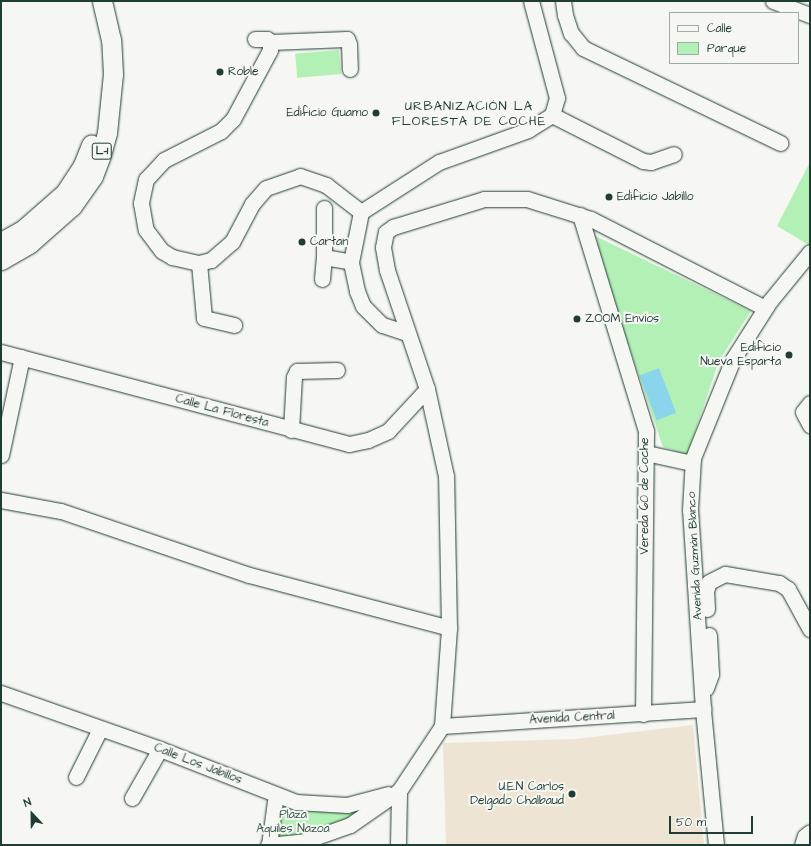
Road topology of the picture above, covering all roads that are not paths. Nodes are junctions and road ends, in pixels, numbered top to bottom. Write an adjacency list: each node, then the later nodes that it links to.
1 (92, 1): 16 (main road, L-1)
2 (102, 1): 19 (main road, L-1)
3 (531, 1): 10 (street)
4 (563, 1): 11 (street)
5 (773, 1): 6 (street)
6 (810, 15)
7 (255, 39): 8 (street)
8 (270, 42): 9 (street); 21 (street)
9 (350, 69)
10 (552, 115): 12 (street); 14 (street)
11 (780, 143)
12 (674, 154)
13 (324, 208): 18 (street)
14 (361, 212): 20 (street); 21 (street)
15 (580, 215): 23 (street); 25 (street); 33 (street, Vereda 60 de Coche)
16 (1, 242)
17 (810, 252): 23 (street, Avenida Guzmán Blanco)
18 (324, 257): 20 (street); 22 (street)
19 (1, 260)
20 (351, 262): 25 (street)
21 (199, 263): 24 (street)
22 (322, 279)
23 (765, 308): 35 (street, Avenida Guzmán Blanco)
24 (234, 325)
25 (407, 333): 29 (street)
26 (1, 352): 27 (street, Calle La Floresta)
27 (22, 357): 32 (street, Calle La Floresta); 34 (street)
28 (337, 370): 32 (street)
29 (426, 389): 32 (street, Calle La Floresta); 37 (street)
30 (810, 403): 31 (street)
31 (810, 425)
32 (290, 430)
33 (646, 453): 35 (street); 42 (street, Vereda 60 de Coche)
34 (1, 455)
35 (692, 463): 39 (street, Avenida Guzmán Blanco)
36 (1, 500): 37 (street)
37 (449, 628): 43 (street)
38 (810, 629): 39 (street)
39 (702, 691): 41 (street, Avenida Guzmán Blanco)
40 (1, 693): 44 (street, Calle Los Jabillos)
41 (703, 709): 42 (street, Avenida Central); 53 (street, Avenida Guzmán Blanco)
42 (643, 714): 43 (street, Avenida Central)
43 (442, 726): 47 (street)
44 (100, 729): 45 (street, Calle Los Jabillos); 46 (street)
45 (160, 749): 48 (street, Calle Los Jabillos); 49 (street)
46 (76, 777)
47 (399, 791): 48 (street, Calle Los Jabillos); 51 (street); 52 (street)
48 (276, 794): 51 (street)
49 (132, 798)
50 (810, 832): 54 (street)
51 (269, 845)
52 (398, 845)
53 (716, 845)
54 (802, 845)

